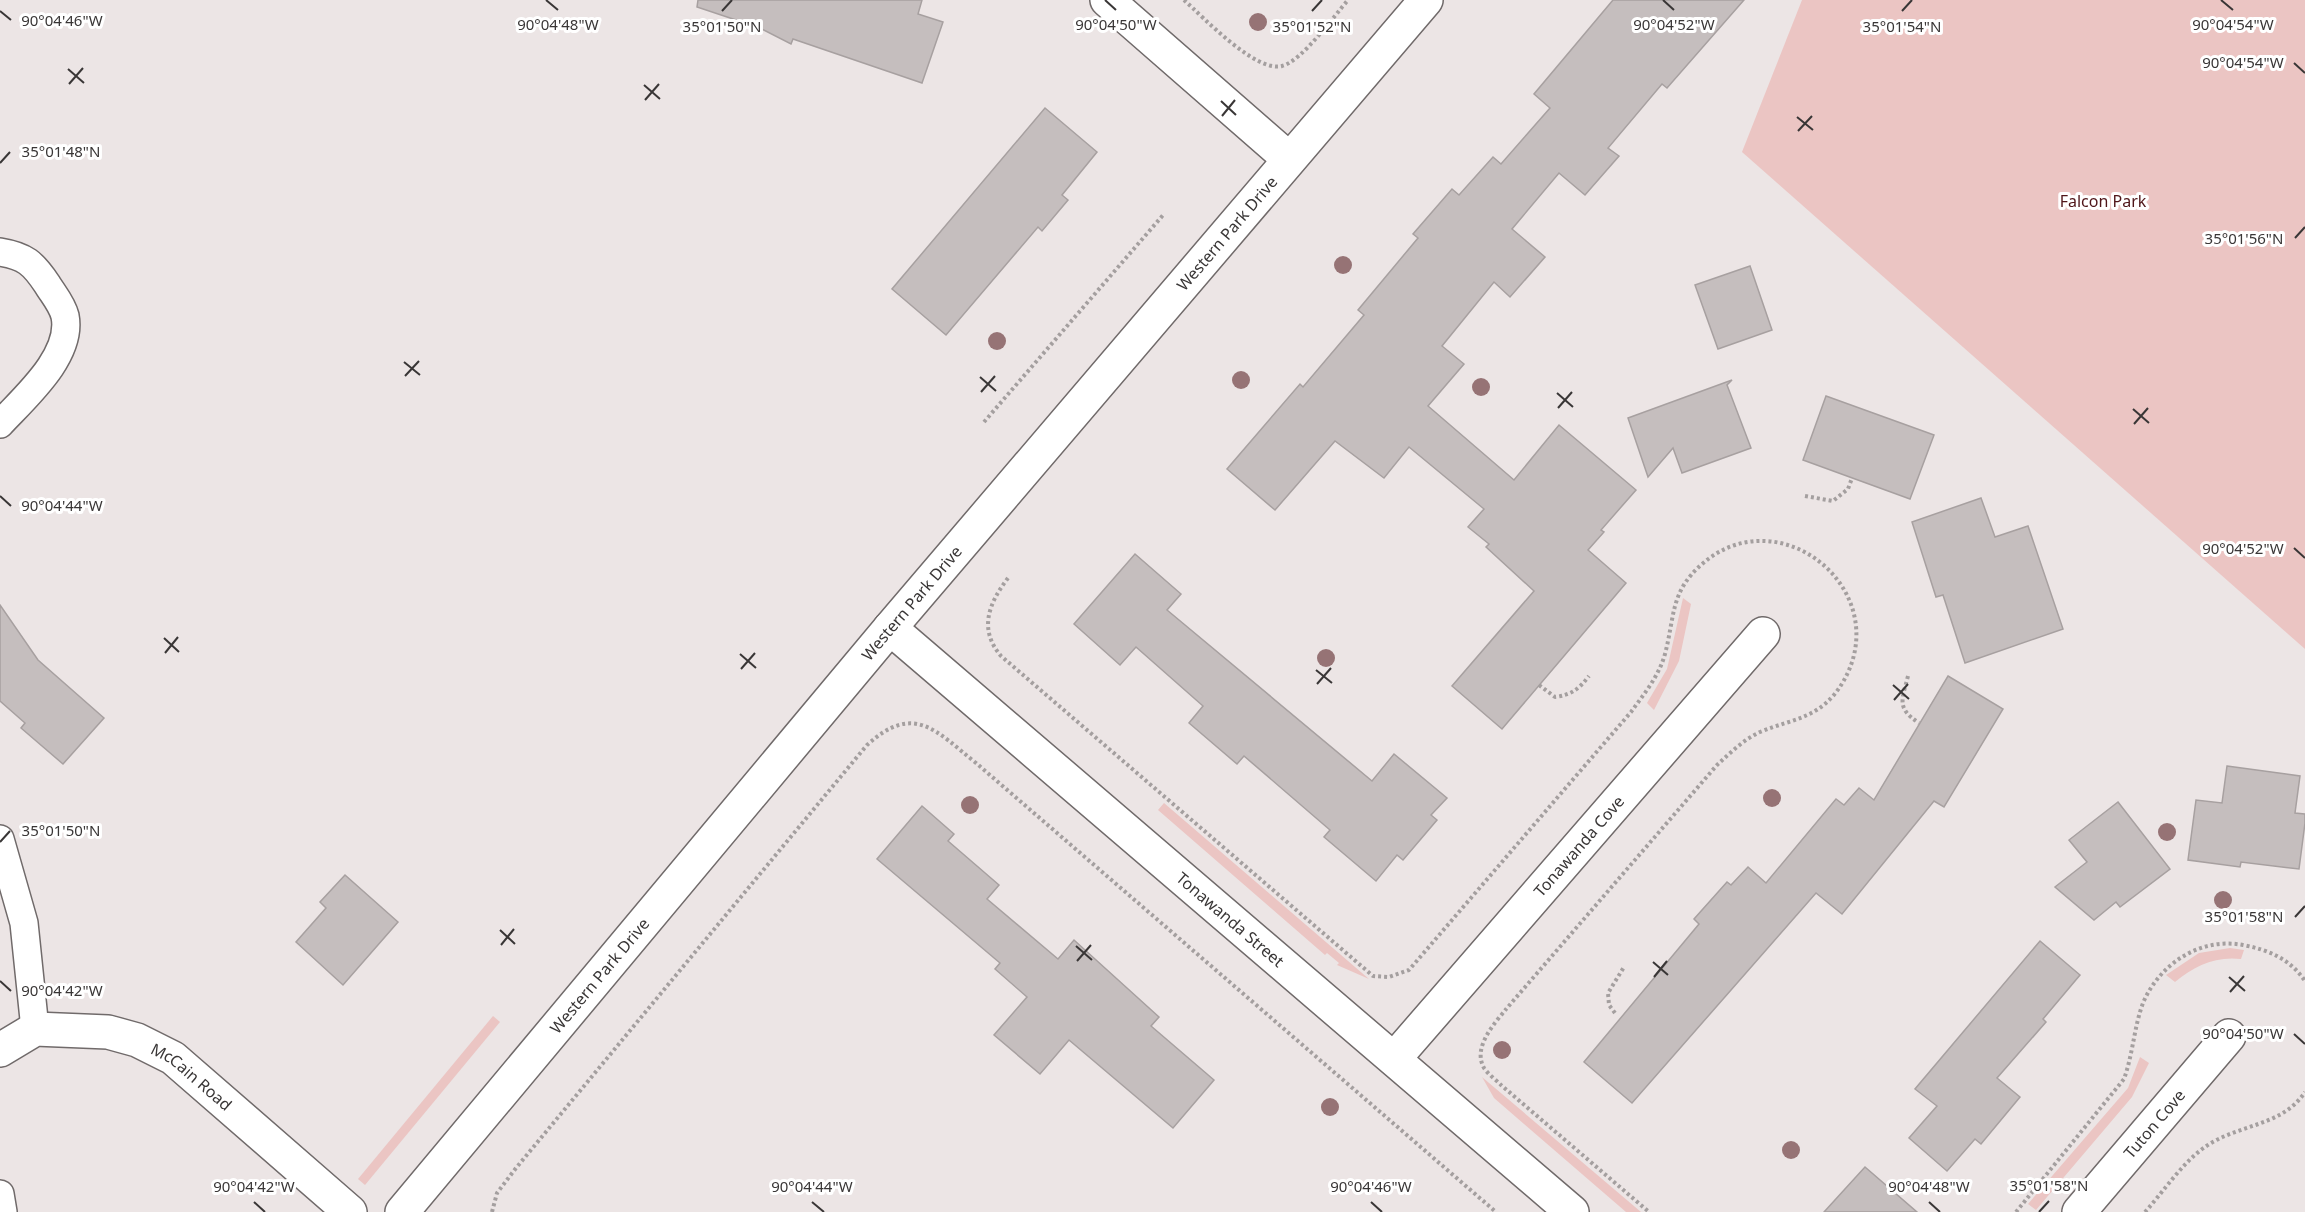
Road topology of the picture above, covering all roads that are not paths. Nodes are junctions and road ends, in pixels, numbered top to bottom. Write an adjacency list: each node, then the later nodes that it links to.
1 (1107, 0): 3 (street)
2 (1426, 0): 3 (street, Western Park Drive)
3 (1289, 159): 6 (street, Western Park Drive)
4 (0, 252): 5 (lane)
5 (0, 424)
6 (890, 628): 12 (street, Tonawanda Street); 16 (street, Western Park Drive)
7 (1763, 634): 12 (street, Tonawanda Cove)
8 (0, 839): 9 (lane)
9 (34, 1029): 11 (street); 15 (street, McCain Road)
10 (2229, 1036): 18 (street, Tuton Cove)
11 (0, 1050)
12 (1394, 1059): 17 (street, Tonawanda Street)
13 (0, 1194): 14 (lane)
14 (3, 1212)
15 (350, 1212)
16 (402, 1212)
17 (1572, 1212)
18 (2079, 1212)

